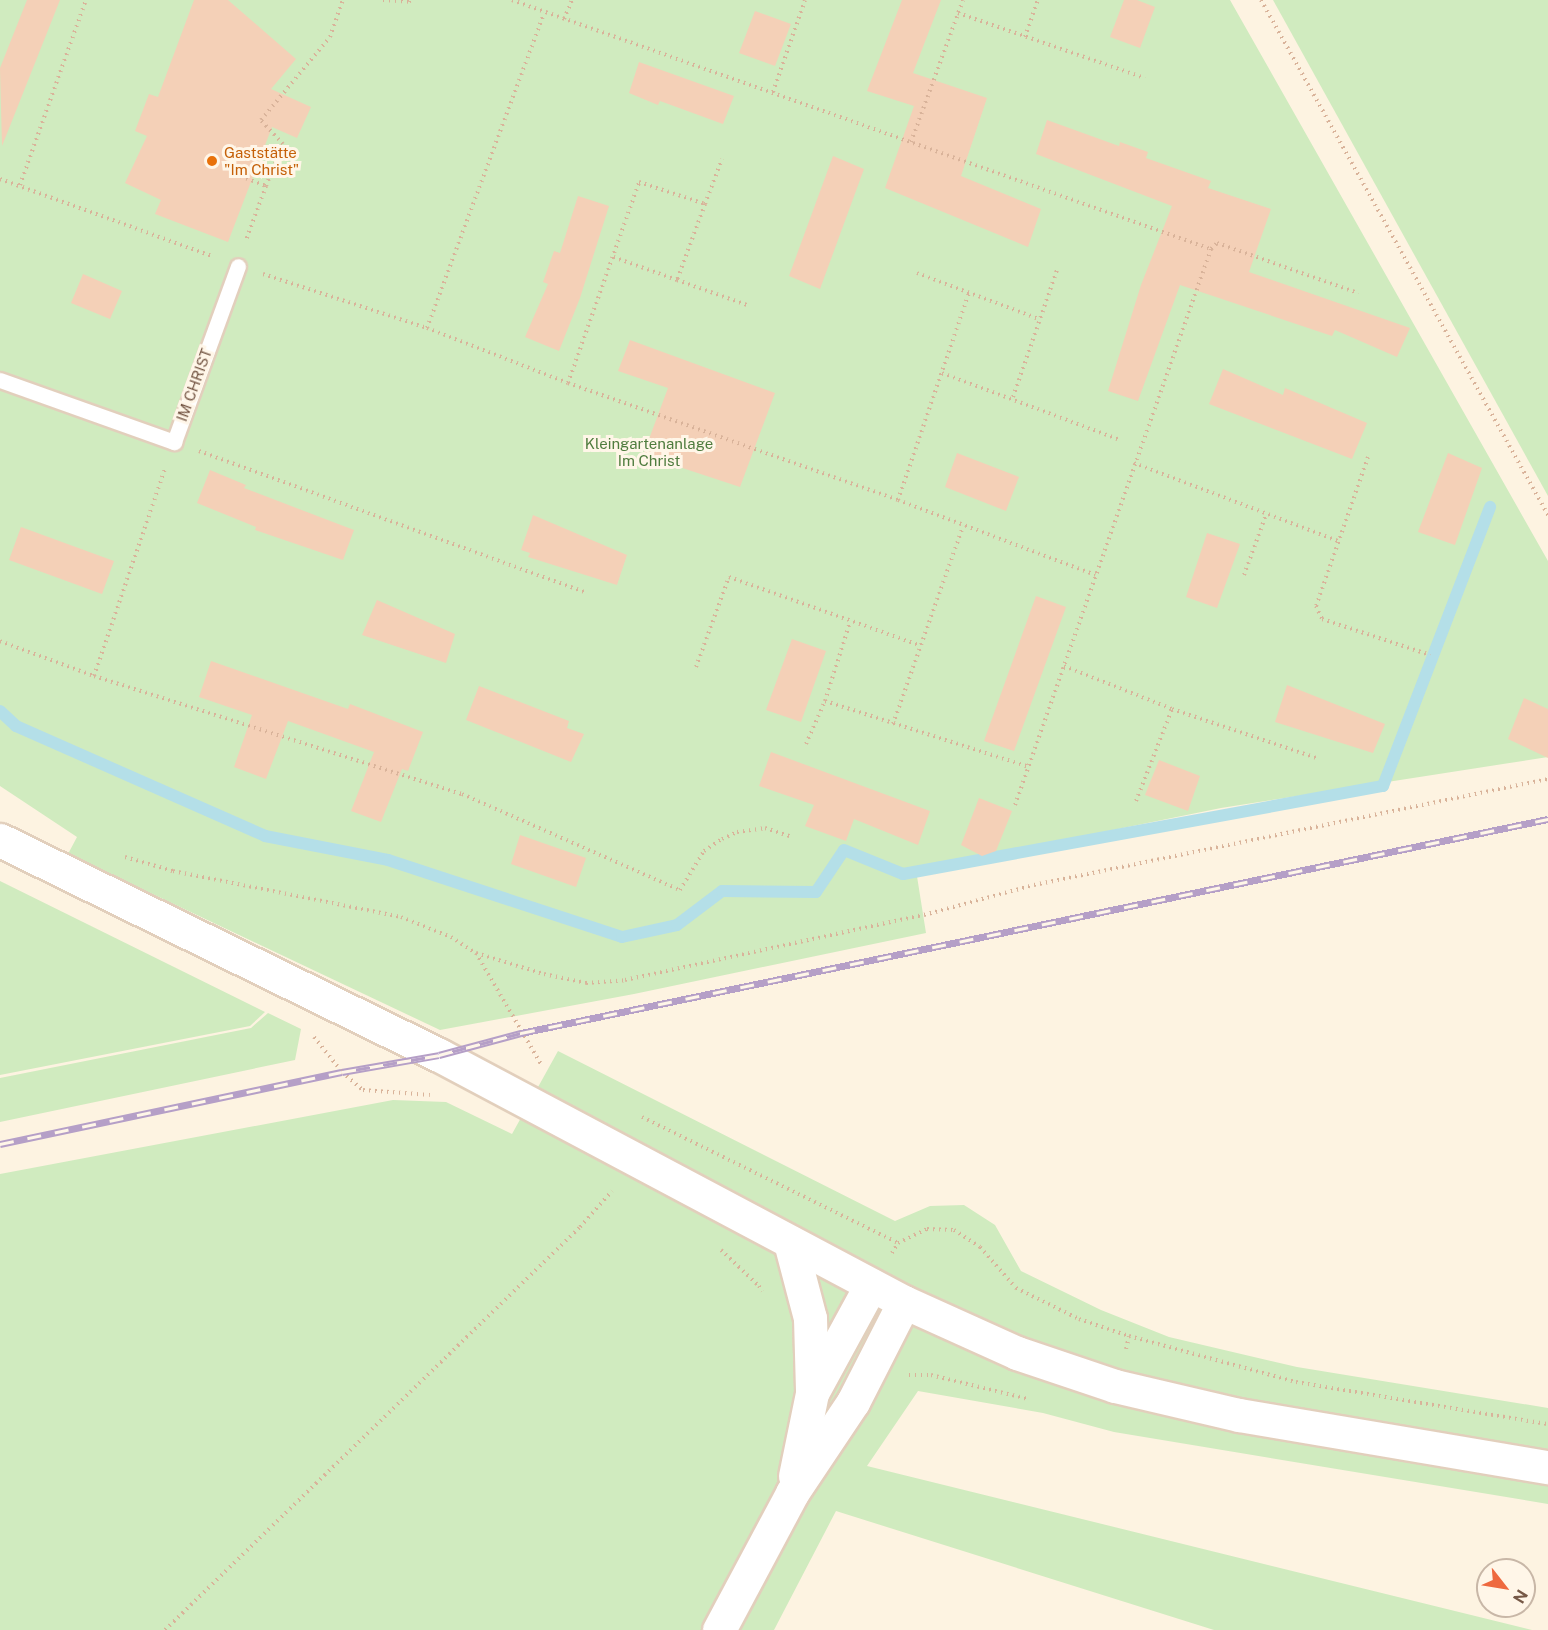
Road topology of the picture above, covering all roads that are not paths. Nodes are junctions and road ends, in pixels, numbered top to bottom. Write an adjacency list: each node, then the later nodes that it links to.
1 (238, 266): 2 (lane, IM CHRIST)
2 (0, 380)
3 (0, 840): 4 (main road)
4 (790, 1242): 5 (main road); 7 (main road)
5 (871, 1285): 6 (main road); 7 (main road)
6 (904, 1302): 8 (main road); 9 (main road)
7 (812, 1393): 9 (main road)
8 (1548, 1467)
9 (792, 1493): 10 (main road)
10 (719, 1630)

